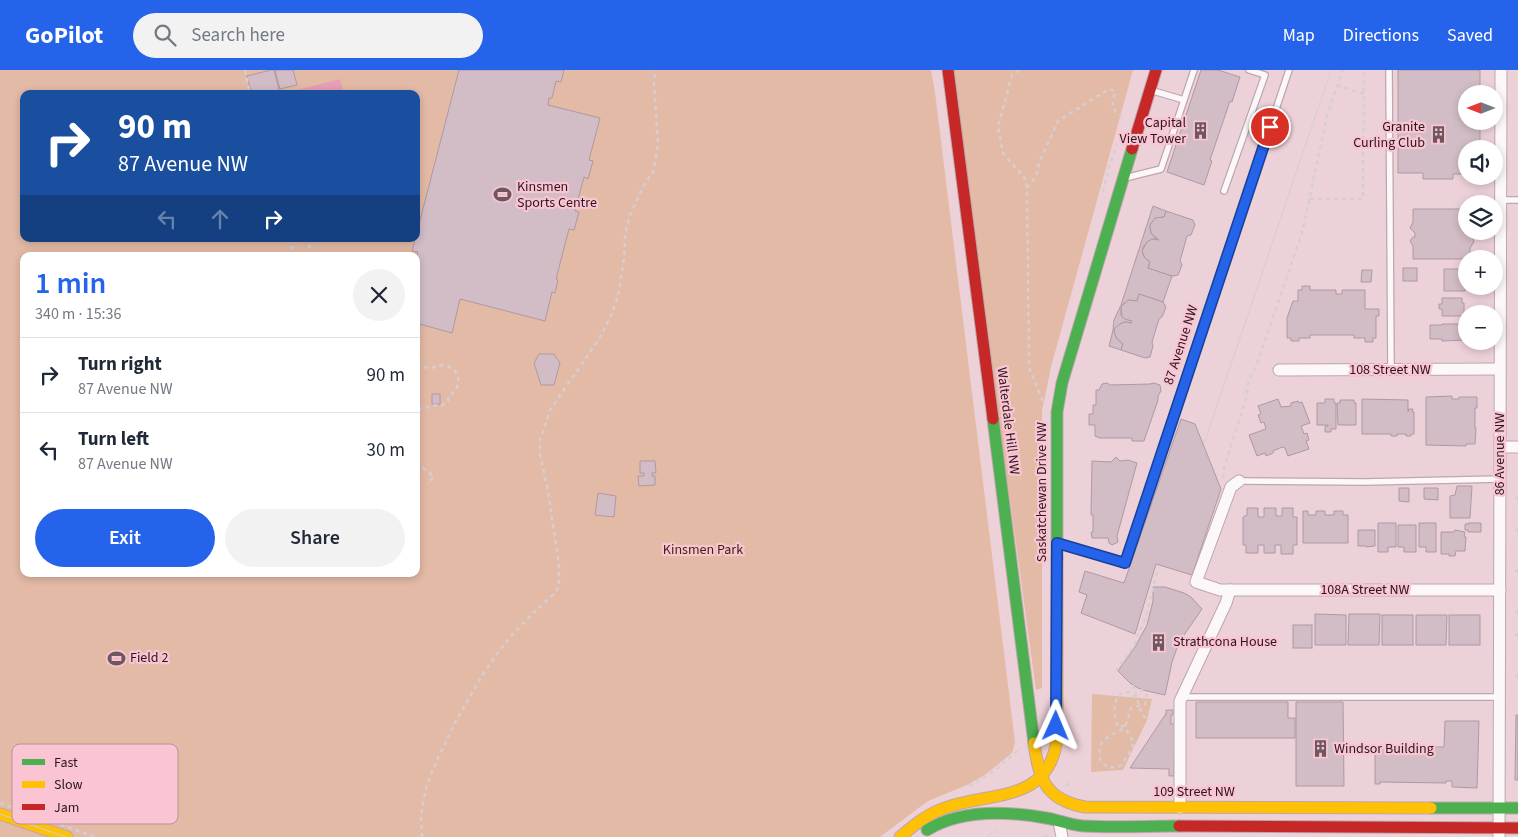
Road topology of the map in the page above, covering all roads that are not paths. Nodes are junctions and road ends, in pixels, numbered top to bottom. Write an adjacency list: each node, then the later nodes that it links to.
1 (948, 70): 28 (main road, Walterdale Hill NW)
2 (1156, 70): 8 (main road, Saskatchewan Drive NW)
3 (1194, 70): 9 (lane)
4 (1249, 70): 11 (lane)
5 (1289, 70): 23 (lane, 87 Avenue NW)
6 (1389, 70): 18 (lane)
7 (1501, 70): 12 (street, 86 Avenue NW)
8 (1150, 90): 9 (lane); 10 (main road, Saskatchewan Drive NW)
9 (1184, 100): 10 (lane)
10 (1123, 179): 23 (main road, Saskatchewan Drive NW)
11 (1224, 191)
12 (1501, 195)
13 (1503, 200): 14 (lane)
14 (1518, 200)
15 (1501, 240): 16 (street, 86 Avenue NW)
16 (1500, 369): 18 (street, 108 Street NW); 19 (street, 86 Avenue NW)
17 (1278, 370): 18 (street, 108 Street NW)
18 (1391, 370)
19 (1500, 447): 20 (street); 21 (street, 86 Avenue NW)
20 (1518, 447)
21 (1500, 479): 22 (lane); 25 (street, 86 Avenue NW)
22 (1239, 481): 24 (street, 108A Street NW)
23 (1057, 543): 28 (main road, Saskatchewan Drive NW)
24 (1230, 590): 25 (street, 108A Street NW); 26 (street)
25 (1500, 590): 27 (street, 86 Avenue NW)
26 (1182, 697): 27 (lane); 30 (street)
27 (1499, 697): 31 (street, 86 Avenue NW)
28 (1042, 776): 30 (main road, 109 Street NW); 40 (main road)
29 (1283, 807): 30 (main road, 109 Street NW); 31 (main road, 109 Street NW); 38 (main road)
30 (1180, 808)
31 (1499, 808): 32 (main road, 109 Street NW); 39 (street, 86 Avenue NW)
32 (1518, 808)
33 (1059, 822): 37 (main road); 41 (main road); 42 (street)
34 (38, 824): 36 (main road)
35 (1518, 828): 39 (main road)
36 (69, 832)
37 (1170, 832): 38 (main road)
38 (1283, 832): 39 (main road)
39 (1499, 833)
40 (900, 837)
41 (918, 837)
42 (1062, 837)

